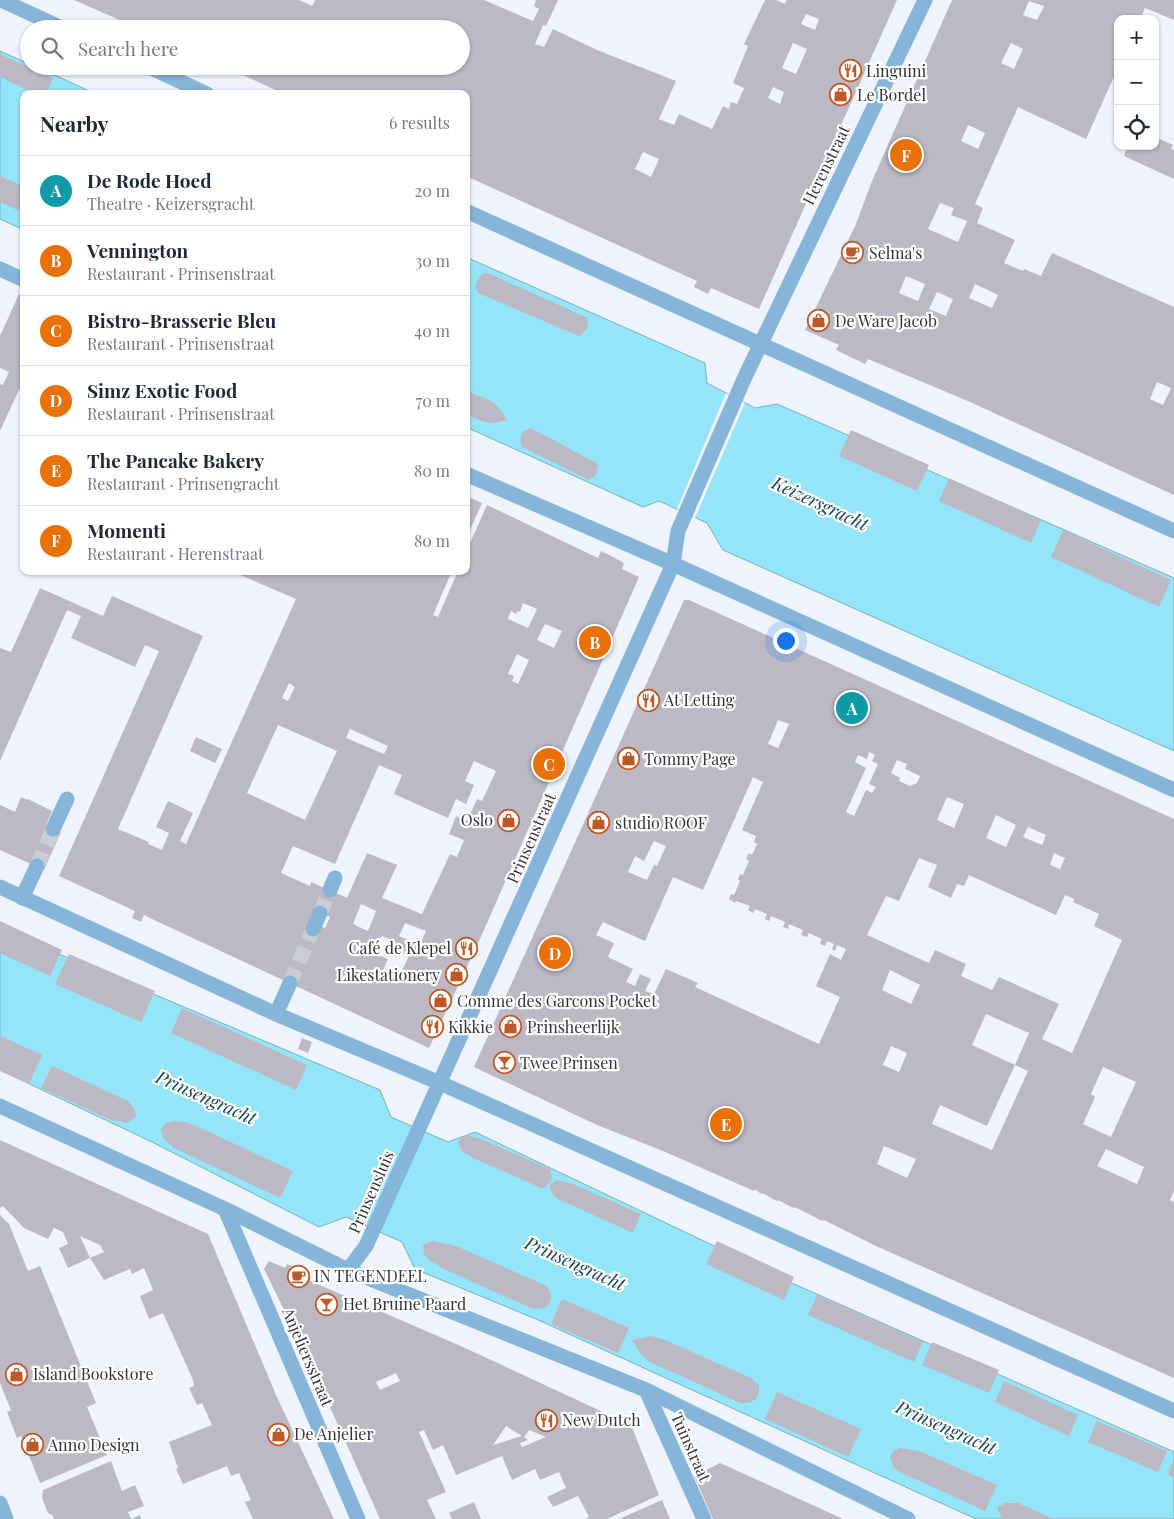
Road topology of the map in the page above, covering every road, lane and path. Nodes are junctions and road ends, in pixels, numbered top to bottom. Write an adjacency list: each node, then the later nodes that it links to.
1 (1, 0): 3 (street)
2 (925, 0): 9 (street, Herenstraat)
3 (44, 20)
4 (166, 75): 5 (street)
5 (198, 90)
6 (470, 213): 9 (street)
7 (0, 270): 8 (street)
8 (20, 278)
9 (759, 344): 10 (street, Herenstraat); 12 (street)
10 (744, 379): 13 (street, Prinsenstraat)
11 (470, 476): 13 (street)
12 (1174, 532)
13 (673, 564): 14 (street); 24 (street, Prinsenstraat)
14 (1174, 790)
15 (67, 799): 16 (street)
16 (53, 829)
17 (37, 866): 19 (street)
18 (0, 887): 19 (street)
19 (22, 898): 23 (street)
20 (320, 913): 21 (street)
21 (313, 929)
22 (290, 983): 23 (street)
23 (276, 1014): 24 (street)
24 (440, 1083): 26 (street, Prinsenstraat); 30 (street)
25 (0, 1106): 27 (street)
26 (420, 1126): 28 (street, Prinsensluis)
27 (225, 1209): 28 (street); 33 (street, Anjeliersstraat)
28 (348, 1270): 29 (street)
29 (646, 1390): 34 (street, Tuinstraat); 35 (street)
30 (1174, 1411)
31 (0, 1503): 32 (street)
32 (6, 1519)
33 (358, 1519)
34 (704, 1519)
35 (908, 1519)

